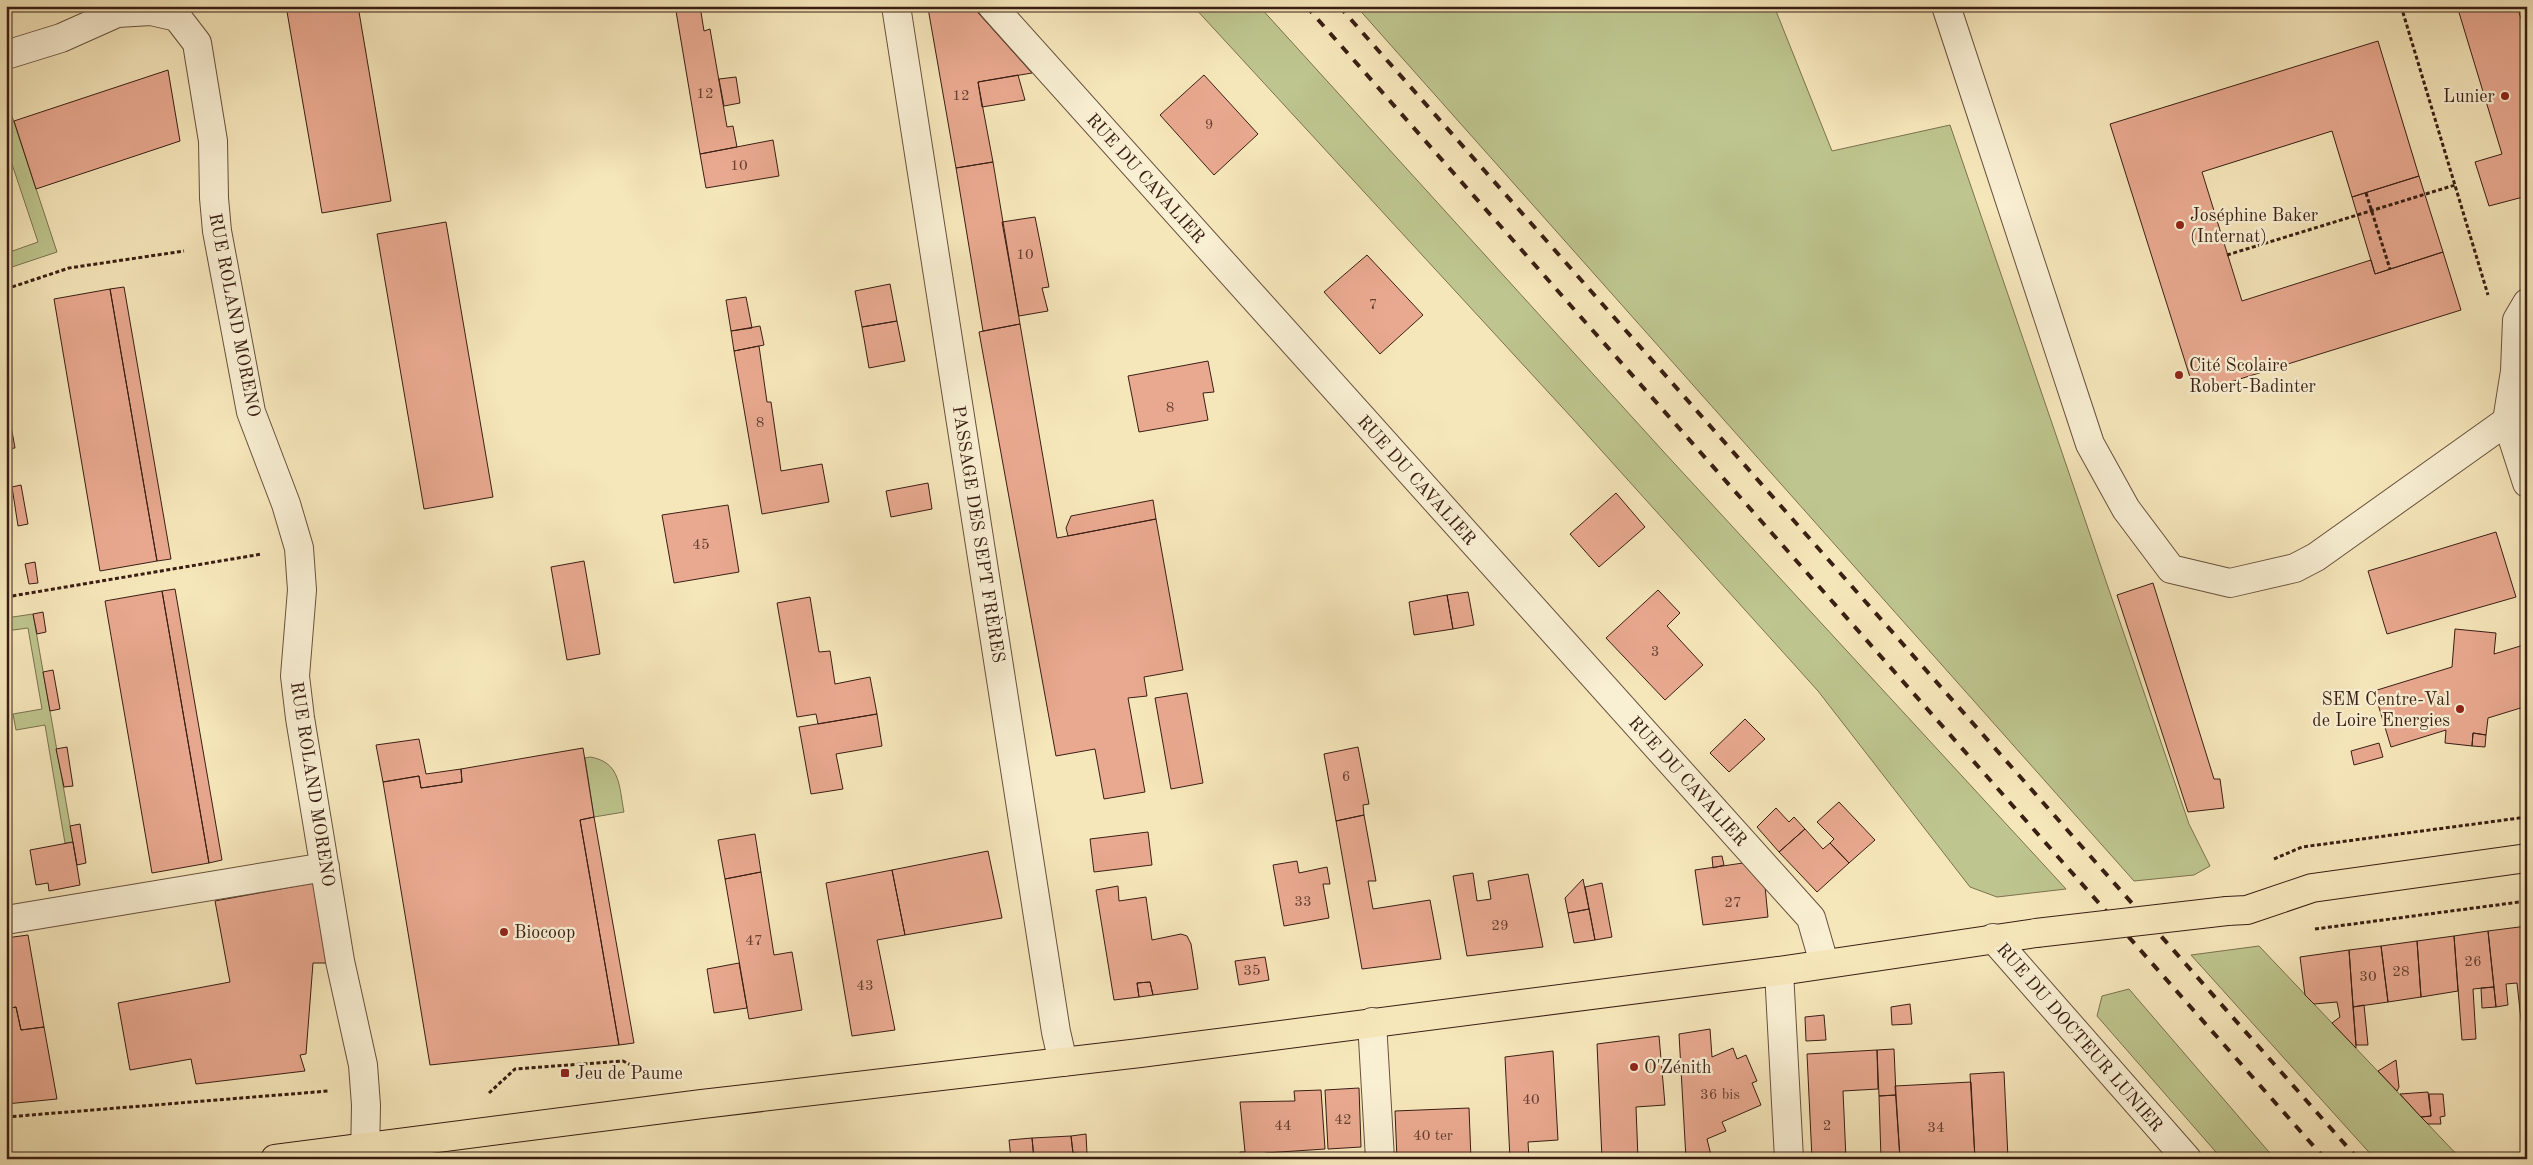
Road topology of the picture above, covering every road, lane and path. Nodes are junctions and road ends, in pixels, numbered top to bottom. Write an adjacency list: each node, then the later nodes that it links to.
1 (896, 6): 28 (street, PASSAGE DES SEPT FRÈRES)
2 (992, 6): 25 (street, RUE DU CAVALIER)
3 (1946, 6): 15 (street)
4 (2401, 6): 6 (path)
5 (6, 55): 9 (street, RUE ROLAND MORENO)
6 (2455, 185): 8 (path); 14 (path)
7 (2366, 193): 8 (path)
8 (2371, 211): 10 (path); 11 (path)
9 (220, 246): 12 (path); 17 (street, RUE ROLAND MORENO)
10 (2227, 255)
11 (2390, 269)
12 (6, 288)
13 (2527, 303): 15 (street)
14 (2491, 305)
15 (2507, 422): 16 (street)
16 (2527, 483)
17 (299, 548): 18 (path); 20 (street, RUE ROLAND MORENO)
18 (6, 597)
19 (2527, 858): 24 (main road, bridge)
20 (325, 867): 22 (street); 31 (street, RUE ROLAND MORENO)
21 (2527, 901): 23 (path)
22 (6, 920)
23 (2311, 929)
24 (1993, 938): 25 (main road); 35 (street, RUE DU DOCTEUR LUNIER)
25 (1824, 963): 26 (main road)
26 (1779, 971): 27 (main road); 34 (street)
27 (1372, 1022): 28 (main road); 33 (street)
28 (1063, 1062): 31 (main road)
29 (335, 1090): 30 (path)
30 (6, 1117)
31 (364, 1153): 32 (main road)
32 (275, 1159)
33 (1380, 1159)
34 (1789, 1159)
35 (2187, 1159)

